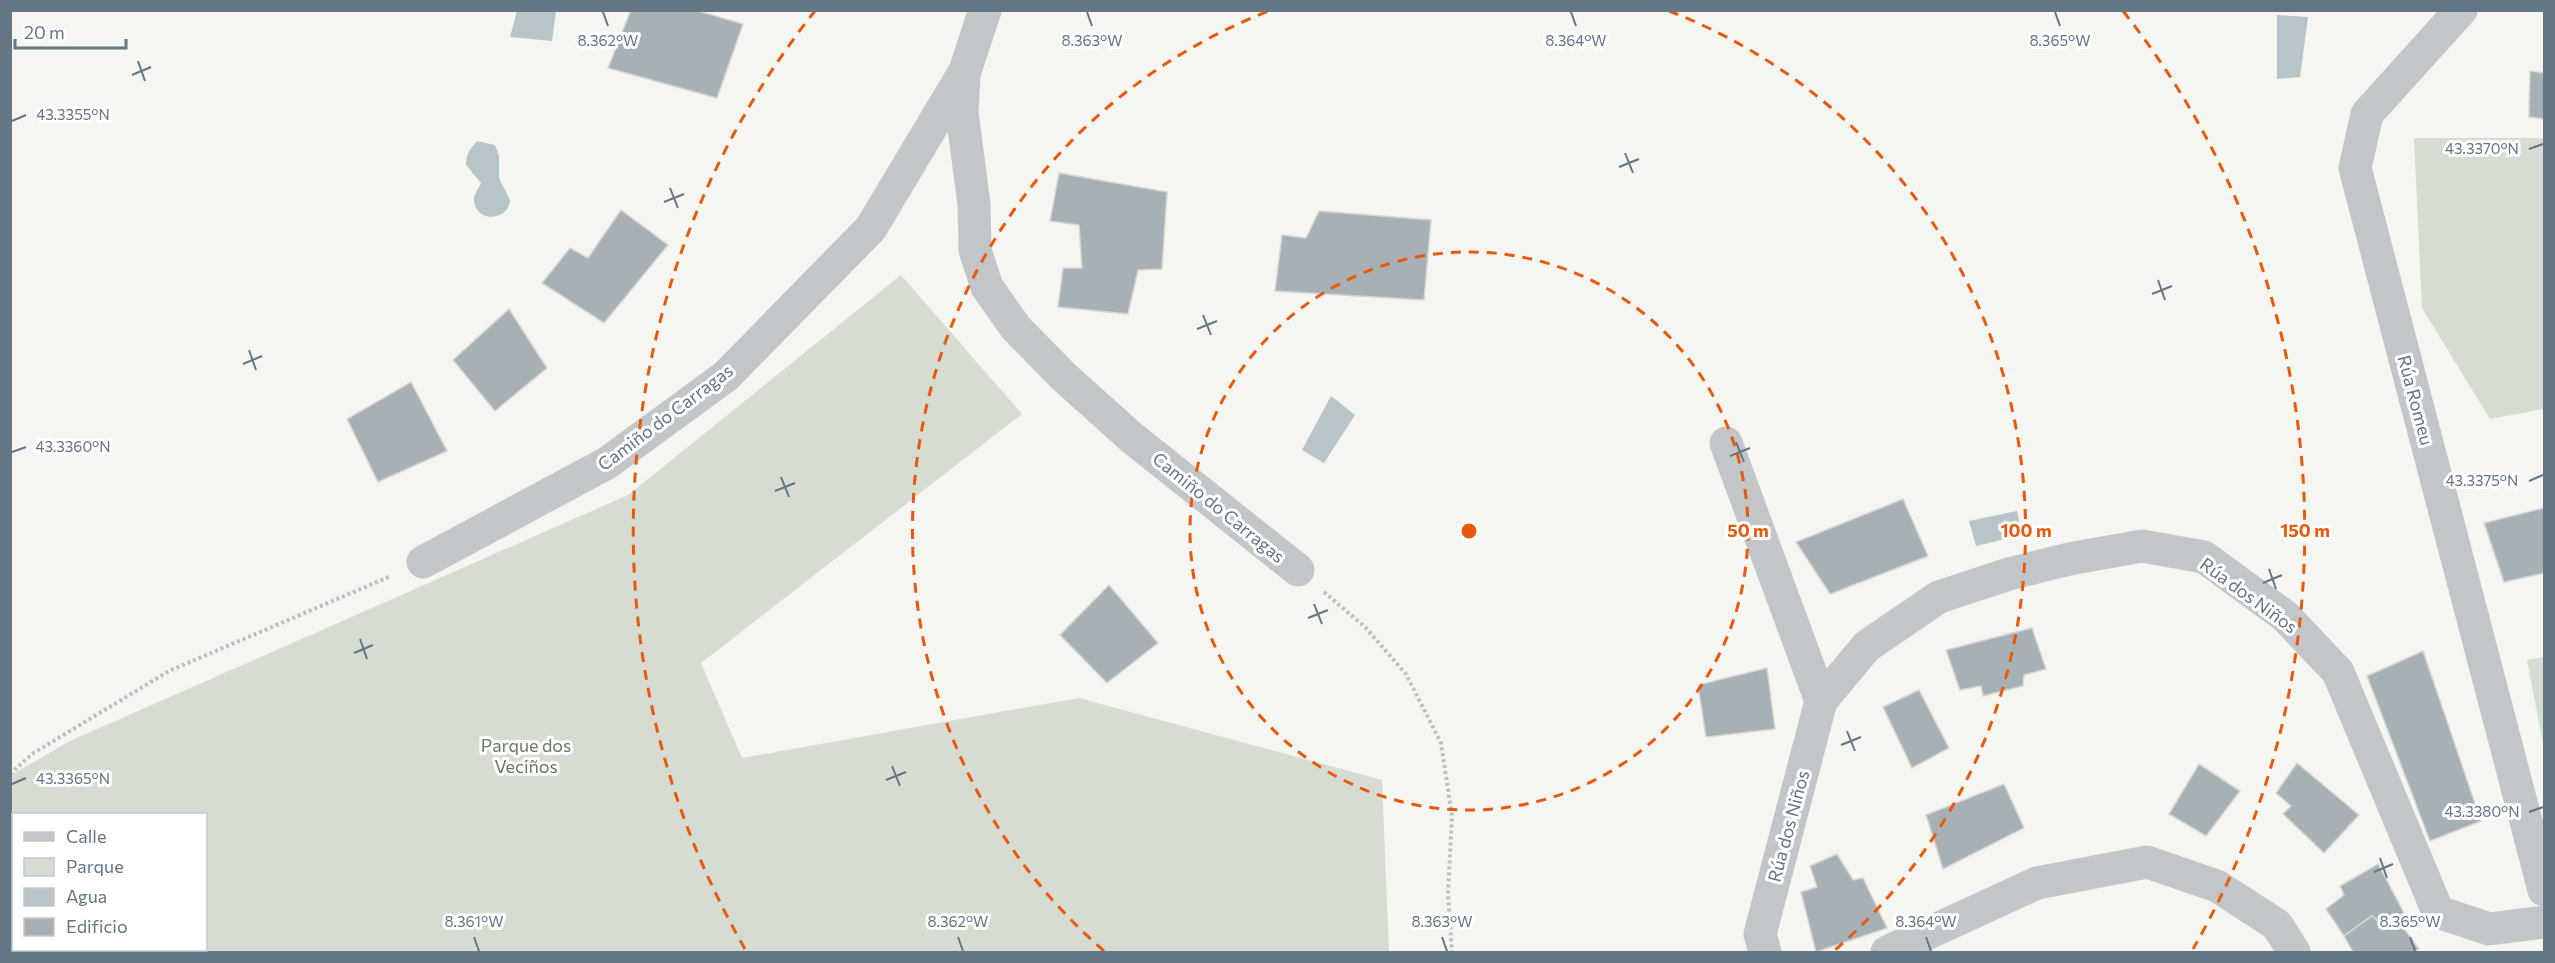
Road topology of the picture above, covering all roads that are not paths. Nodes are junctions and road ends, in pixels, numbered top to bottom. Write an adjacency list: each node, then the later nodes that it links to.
1 (985, 10): 3 (street, Camiño do Carragas)
2 (2461, 10): 8 (street, Rúa Romeu)
3 (965, 70): 5 (street, Camiño do Carragas); 6 (street, Camiño do Carragas)
4 (1726, 443): 7 (street)
5 (423, 562)
6 (1298, 570)
7 (1821, 701): 9 (street, Rúa dos Niños); 10 (street, Rúa dos Niños)
8 (2544, 890)
9 (2544, 922)
10 (1765, 952)
11 (1887, 952): 12 (street)
12 (2294, 952)

